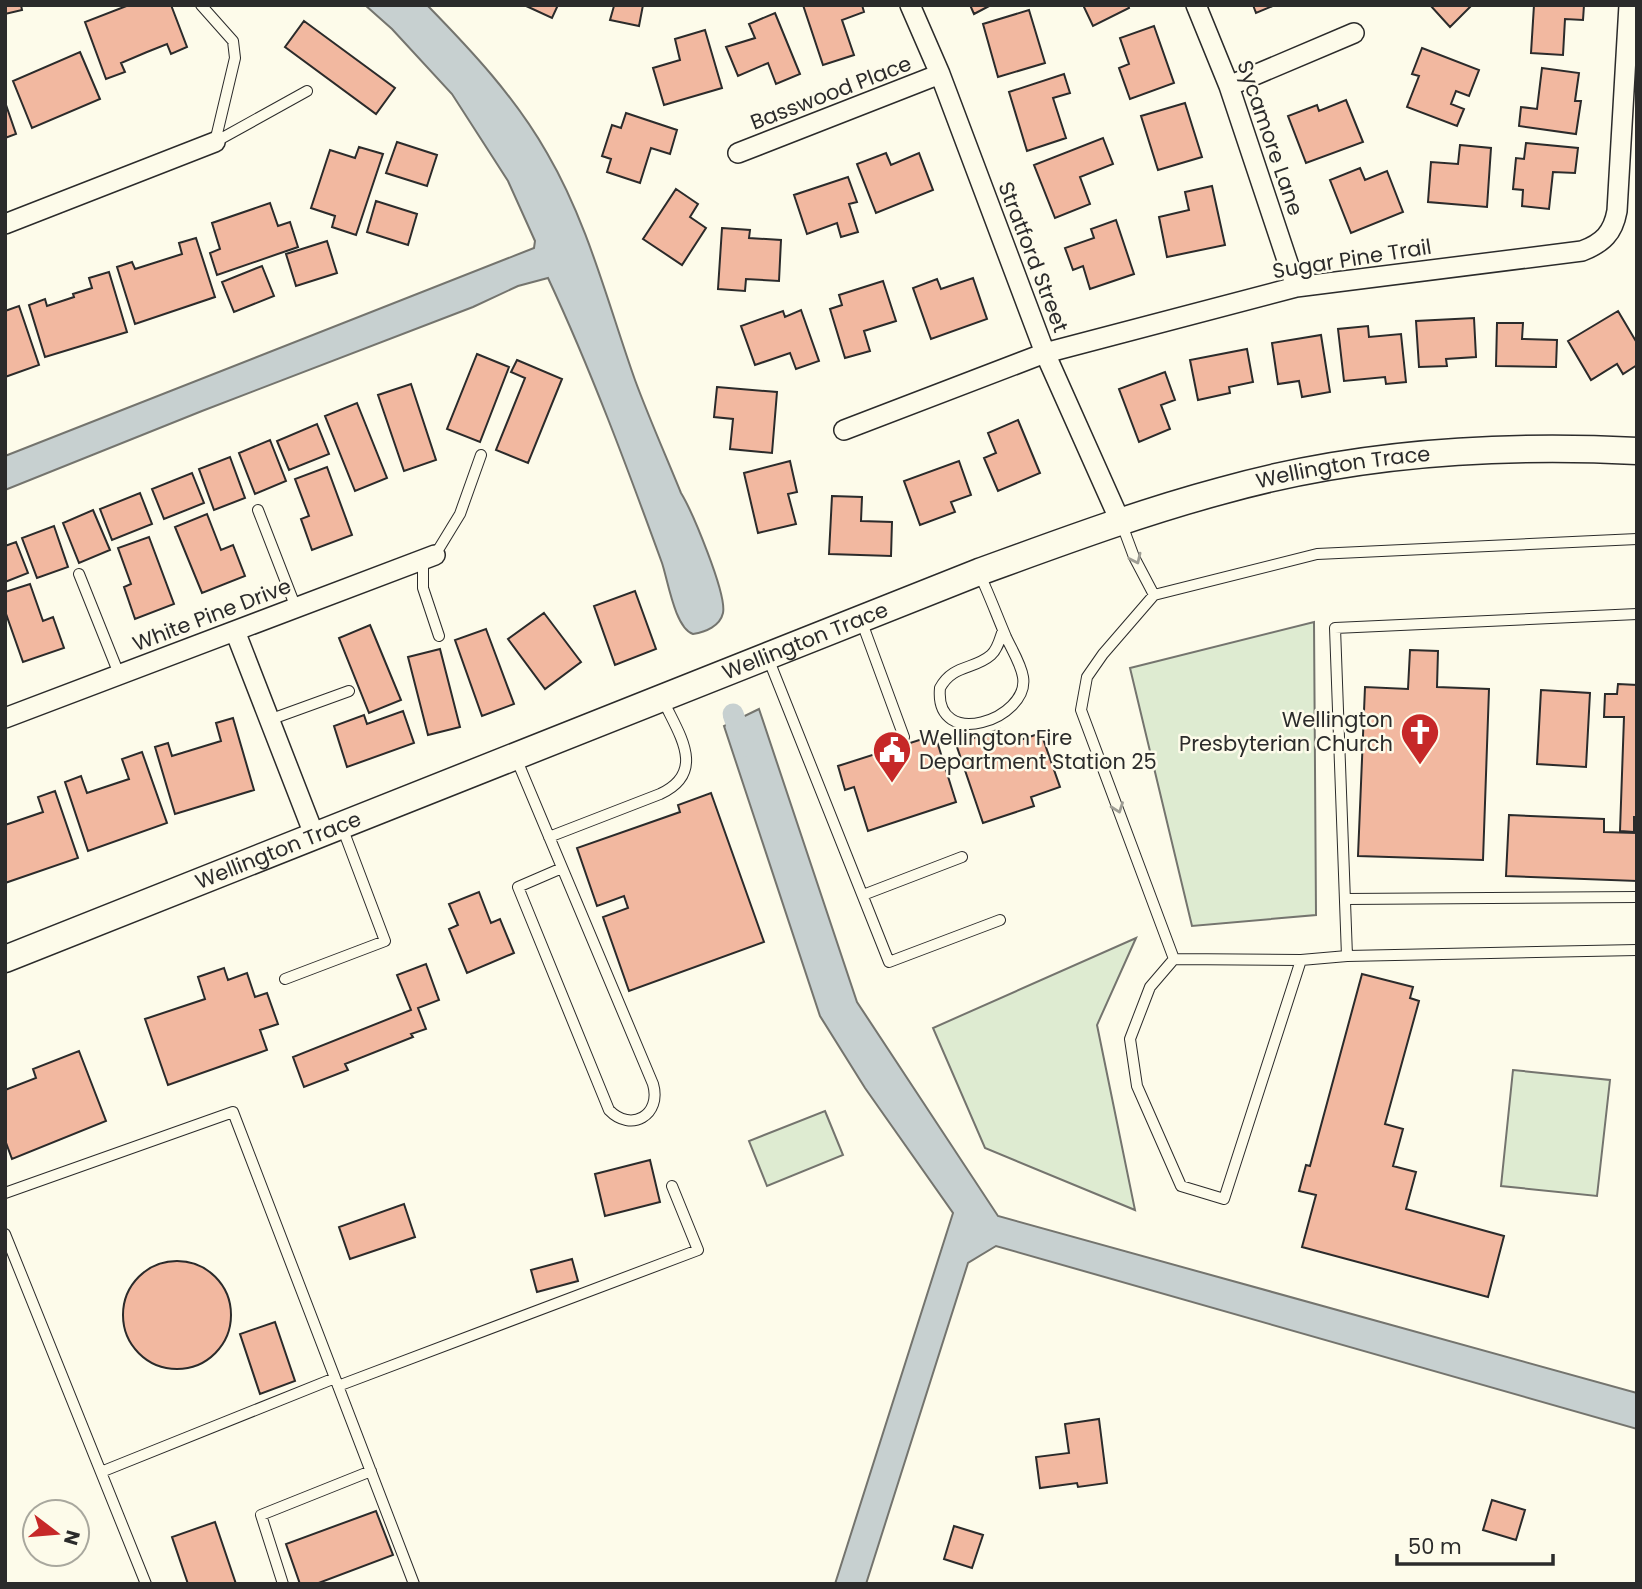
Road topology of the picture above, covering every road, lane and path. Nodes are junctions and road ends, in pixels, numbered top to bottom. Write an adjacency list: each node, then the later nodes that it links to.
1 (201, 5): 9 (lane)
2 (910, 5): 6 (street, Stratford Street)
3 (1196, 5): 7 (street, Sycamore Lane)
4 (1629, 5): 12 (street, Sugar Pine Trail)
5 (1354, 33): 7 (street)
6 (940, 74): 10 (street, Basswood Place); 13 (street, Stratford Street)
7 (1230, 86): 12 (street, Sycamore Lane)
8 (307, 92): 9 (lane)
9 (215, 142): 11 (street)
10 (738, 153)
11 (5, 224)
12 (1296, 287): 13 (street, Sugar Pine Trail)
13 (1045, 354): 14 (street, Sugar Pine Trail); 18 (street, Stratford Street)
14 (844, 430)
15 (1637, 452): 18 (street, Wellington Trace)
16 (481, 456): 20 (lane)
17 (258, 510): 24 (lane)
18 (1120, 521): 21 (street, Wellington Trace); 23 (lane, one-way to 23)
19 (1637, 539): 23 (lane)
20 (429, 557): 24 (street, White Pine Drive); 29 (lane)
21 (979, 572): 26 (street, Wellington Trace); 27 (lane)
22 (79, 574): 31 (lane)
23 (1154, 595): 50 (lane, one-way to 50)
24 (296, 608): 28 (street, White Pine Drive)
25 (1637, 614): 45 (lane)
26 (861, 620): 30 (street, Wellington Trace); 36 (lane)
27 (1003, 630): 27 (lane)
28 (235, 631): 31 (street, White Pine Drive); 35 (street)
29 (439, 636)
30 (768, 657): 33 (street, Wellington Trace); 43 (lane)
31 (118, 674): 34 (street, White Pine Drive)
32 (349, 691): 35 (lane)
33 (663, 699): 37 (street, Wellington Trace); 40 (lane)
34 (5, 718)
35 (269, 720): 39 (street)
36 (904, 737)
37 (516, 757): 38 (street, Wellington Trace); 40 (lane)
38 (342, 826): 39 (street, Wellington Trace); 52 (lane)
39 (315, 837): 49 (street, Wellington Trace)
40 (549, 837): 42 (lane)
41 (962, 857): 43 (lane)
42 (562, 869): 42 (lane)
43 (863, 895): 46 (lane)
44 (1637, 897): 45 (lane)
45 (1346, 899): 48 (lane)
46 (1000, 920)
47 (1637, 950): 48 (lane)
48 (1347, 956): 51 (lane)
49 (5, 958)
50 (1174, 959): 51 (lane); 51 (lane)
51 (1301, 960)
52 (285, 979)
53 (672, 1186): 56 (lane)
54 (5, 1193): 56 (lane)
55 (5, 1234): 58 (lane)
56 (337, 1382): 57 (lane); 58 (lane)
57 (371, 1471): 60 (lane); 61 (lane)
58 (101, 1472): 59 (lane)
59 (146, 1584)
60 (283, 1584)
61 (414, 1584)

